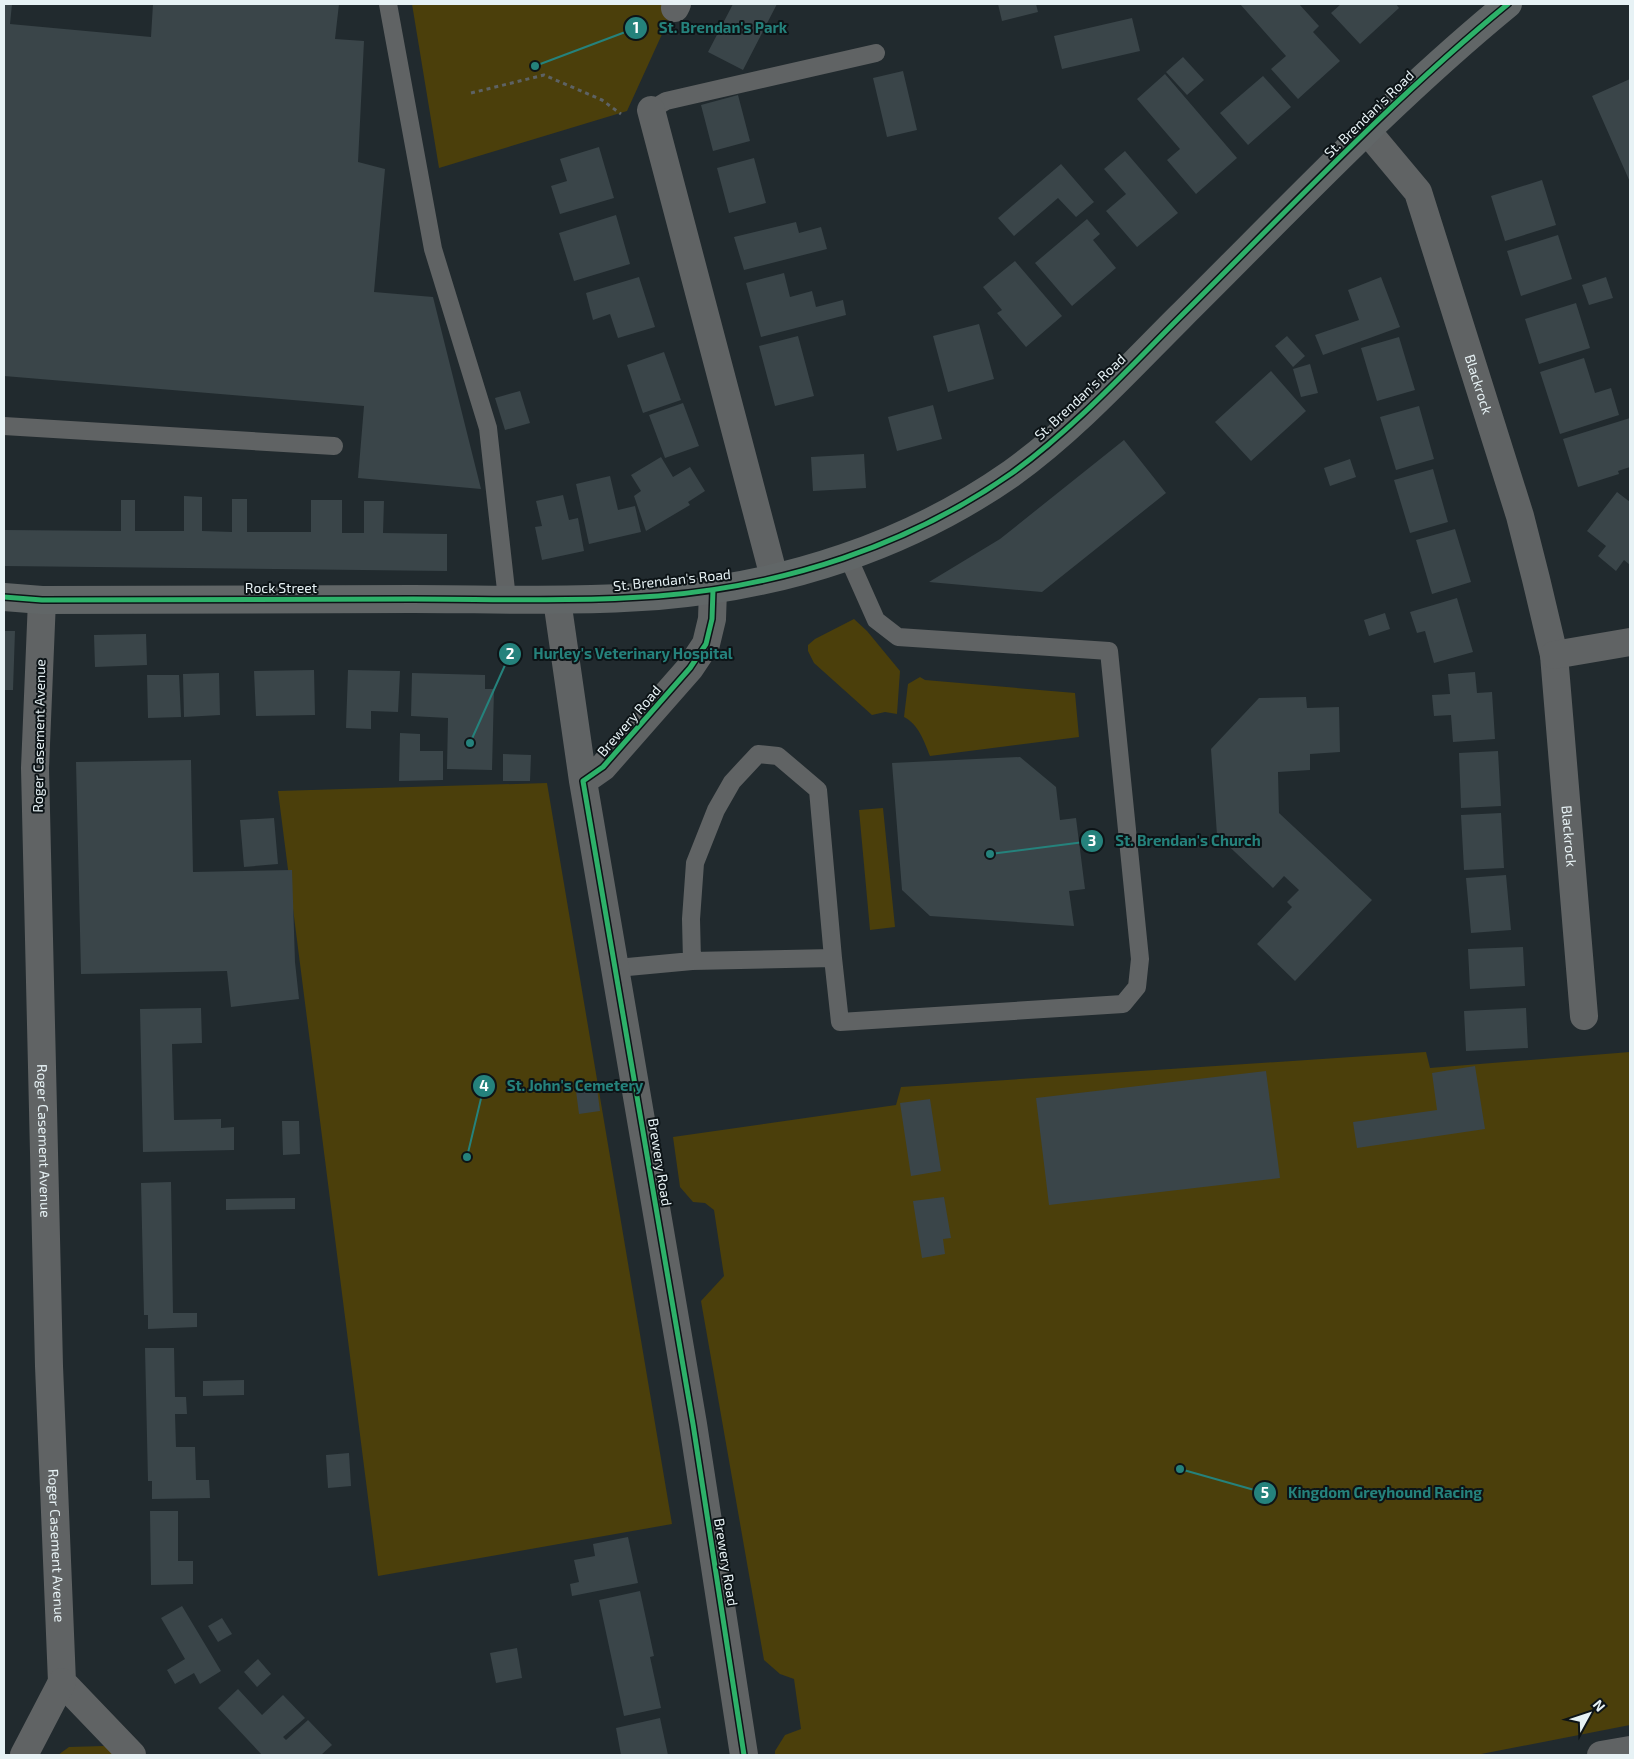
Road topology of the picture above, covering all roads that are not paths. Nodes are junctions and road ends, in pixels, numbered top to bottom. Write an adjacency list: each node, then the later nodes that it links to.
1 (388, 4): 12 (lane)
2 (1508, 4): 5 (main road, St. Brendan's Road)
3 (876, 53): 4 (lane)
4 (652, 117): 9 (street)
5 (1367, 131): 8 (main road, St. Brendan's Road); 16 (street, Blackrock)
6 (4, 426): 7 (lane)
7 (334, 446)
8 (848, 557): 9 (main road, St. Brendan's Road); 18 (lane)
9 (774, 577): 10 (main road, St. Brendan's Road)
10 (713, 590): 14 (main road, St. Brendan's Road); 17 (street, Brewery Road)
11 (4, 597): 13 (main road, Rock Street)
12 (507, 599): 13 (main road, Rock Street); 14 (main road, Rock Street)
13 (42, 600): 22 (street, Roger Casement Avenue)
14 (557, 600): 17 (street, Brewery Road)
15 (1630, 642): 16 (street)
16 (1554, 655): 21 (street, Blackrock)
17 (583, 780): 20 (street, Brewery Road)
18 (833, 958): 19 (lane); 19 (lane)
19 (692, 961): 20 (lane)
20 (617, 968): 26 (street, Brewery Road)
21 (1584, 1016)
22 (62, 1682): 24 (street, Roger Casement Avenue); 25 (street)
23 (1630, 1750): 27 (street)
24 (24, 1755)
25 (132, 1755)
26 (744, 1755)
27 (1601, 1755)

